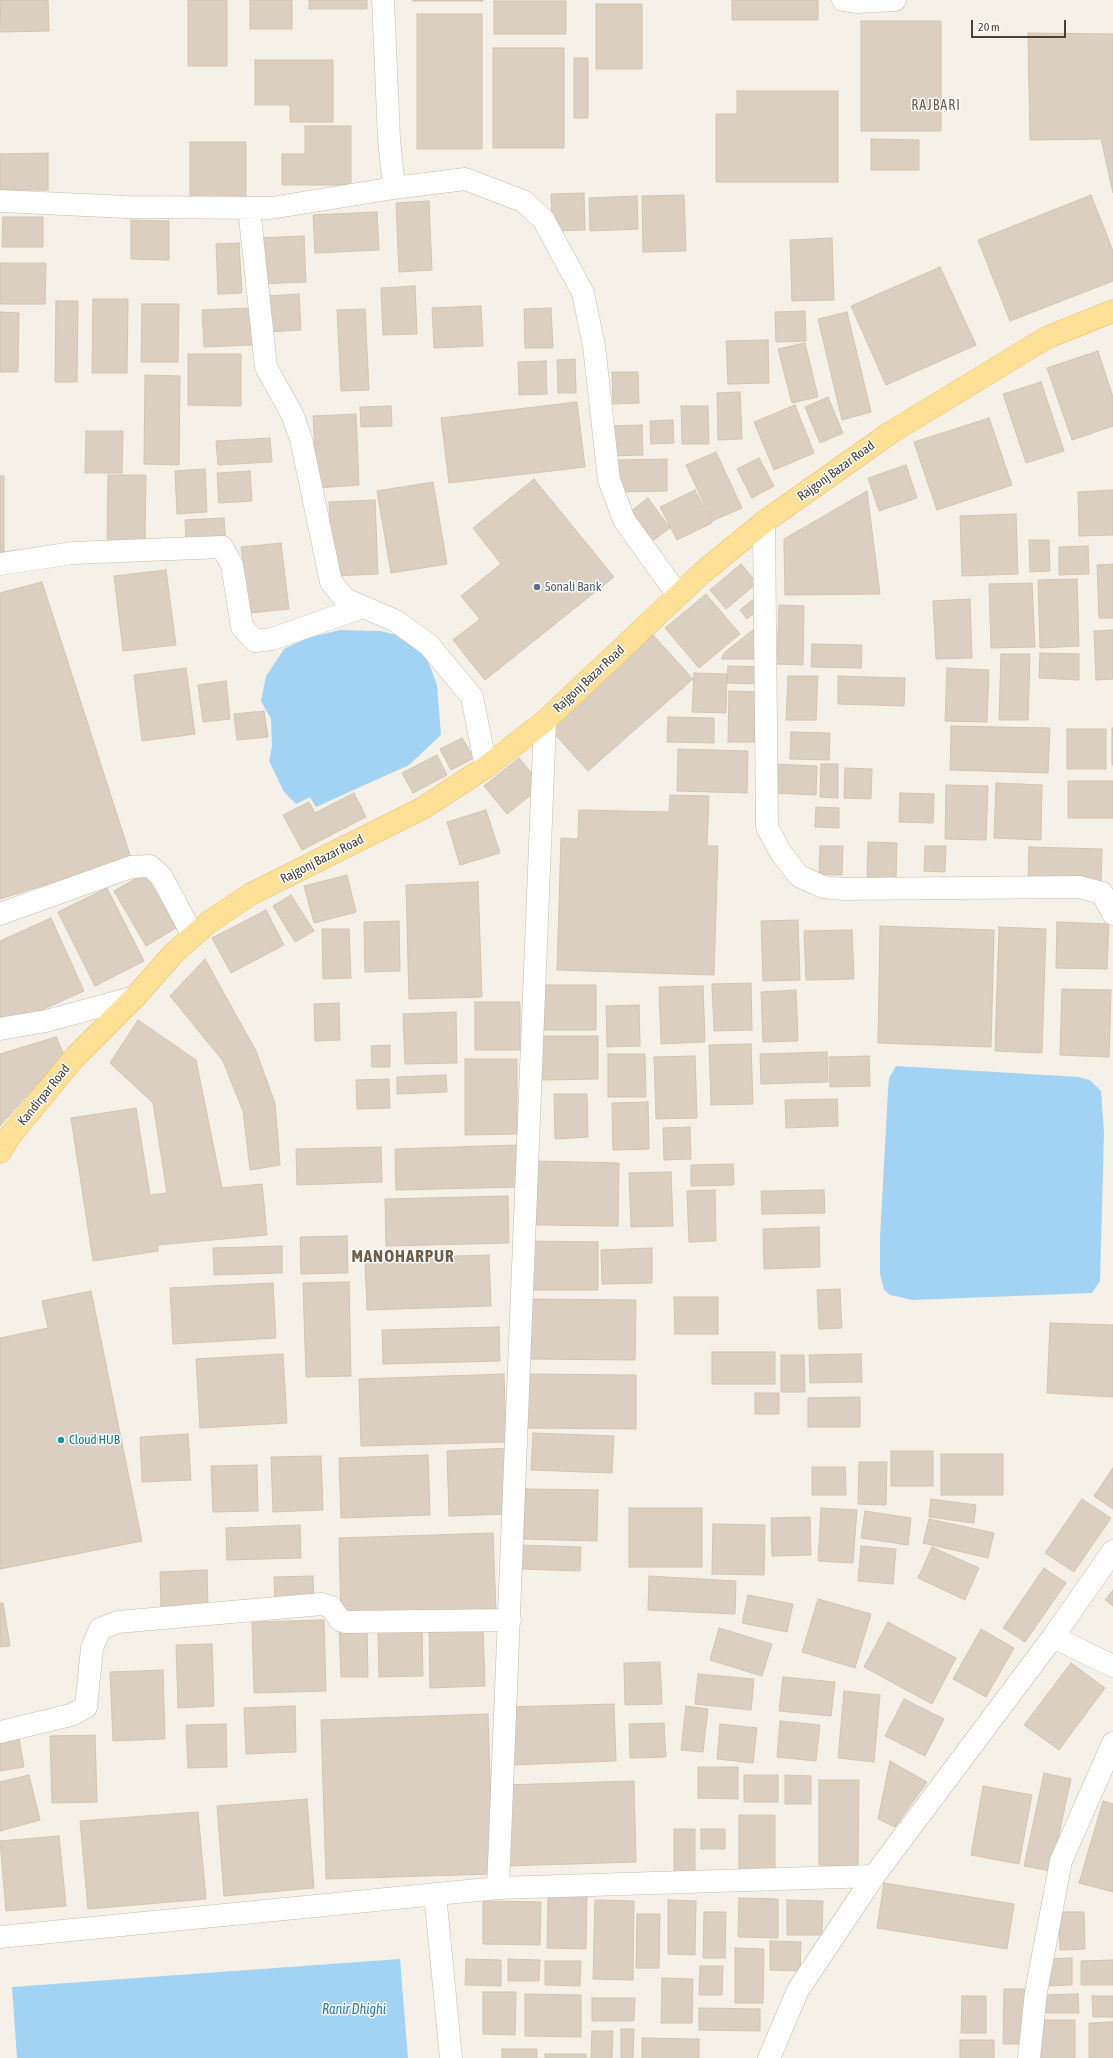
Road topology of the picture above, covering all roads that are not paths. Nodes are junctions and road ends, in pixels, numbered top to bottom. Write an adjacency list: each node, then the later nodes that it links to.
1 (383, 0): 4 (street)
2 (843, 0): 3 (street)
3 (895, 0)
4 (394, 188): 6 (street); 10 (street)
5 (0, 201): 6 (street)
6 (249, 208): 11 (street)
7 (1113, 311): 8 (main road, Rajgonj Bazar Road)
8 (764, 522): 10 (main road, Rajgonj Bazar Road); 15 (street)
9 (0, 564): 11 (street)
10 (678, 595): 12 (main road, Rajgonj Bazar Road)
11 (363, 607): 13 (street)
12 (545, 721): 13 (main road, Rajgonj Bazar Road); 22 (street)
13 (486, 767): 16 (main road, Rajgonj Bazar Road)
14 (0, 914): 16 (street)
15 (1113, 914)
16 (193, 936): 17 (main road, Rajgonj Bazar Road)
17 (135, 997): 18 (street); 19 (main road, Rajgonj Bazar Road)
18 (0, 1029)
19 (74, 1057): 20 (main road, Kandirpar Road)
20 (0, 1152)
21 (1113, 1551): 23 (street)
22 (510, 1620): 25 (street); 28 (street)
23 (1053, 1637): 24 (street); 27 (street)
24 (1113, 1666)
25 (0, 1732)
26 (1113, 1743): 33 (street)
27 (874, 1876): 28 (street); 32 (street)
28 (498, 1888): 29 (street)
29 (435, 1894): 30 (street); 31 (street)
30 (0, 1937)
31 (451, 2058)
32 (769, 2058)
33 (1029, 2058)

